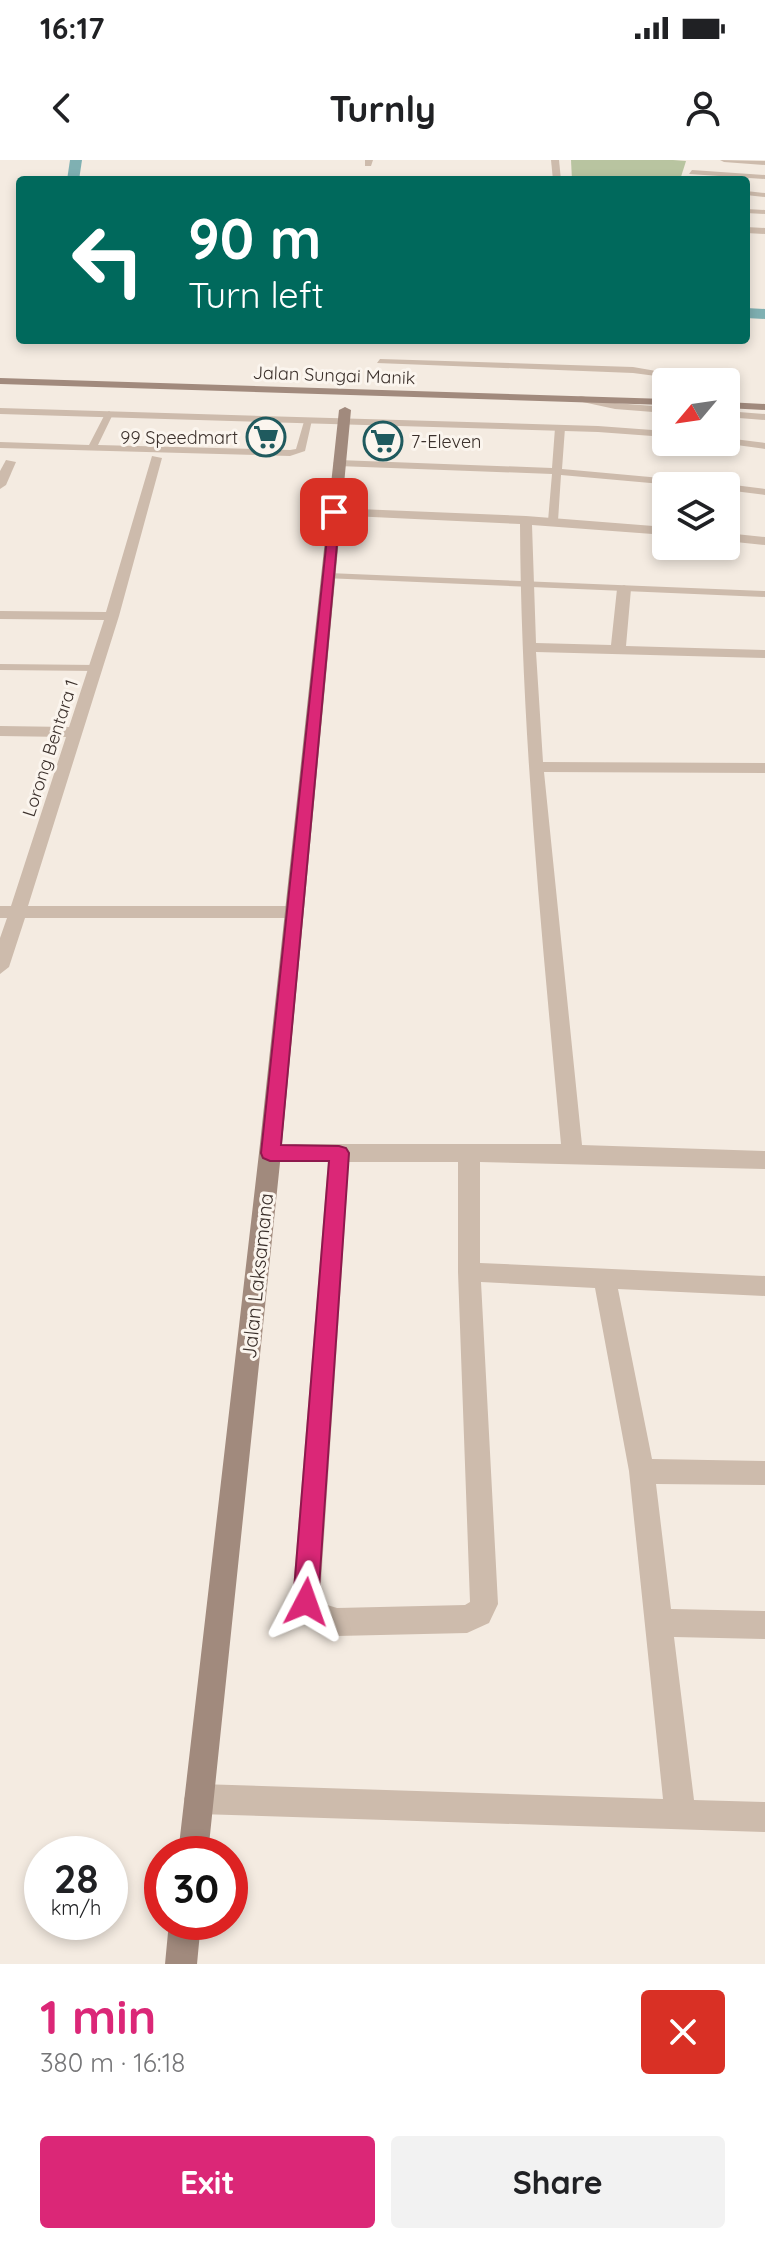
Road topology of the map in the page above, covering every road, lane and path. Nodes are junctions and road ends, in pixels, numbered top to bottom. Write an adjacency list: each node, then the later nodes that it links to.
1 (695, 160): 4 (street)
2 (724, 160): 3 (street)
3 (765, 163)
4 (691, 176)
5 (380, 361): 7 (lane)
6 (0, 372): 9 (main road, Jalan Sungai Manik)
7 (652, 373)
8 (0, 381): 10 (main road, Jalan Sungai Manik)
9 (652, 390)
10 (300, 391): 11 (main road, Jalan Sungai Manik); 20 (main road)
11 (391, 395): 12 (main road, Jalan Sungai Manik); 20 (main road)
12 (579, 398): 13 (main road, Jalan Sungai Manik); 16 (lane)
13 (652, 401)
14 (740, 406): 15 (main road)
15 (765, 407)
16 (652, 409)
17 (0, 411): 18 (street)
18 (109, 414): 22 (street); 28 (lane)
19 (740, 415): 21 (lane)
20 (344, 416): 22 (street); 23 (street); 31 (main road, Jalan Laksamana)
21 (765, 417)
22 (308, 420): 28 (lane)
23 (560, 428): 24 (street); 32 (lane)
24 (652, 433)
25 (740, 443): 27 (street)
26 (0, 445): 28 (lane)
27 (765, 446)
28 (92, 447)
29 (156, 458): 48 (street, Lorong Bentara 1)
30 (10, 462): 34 (street)
31 (338, 463): 32 (lane); 37 (main road, Jalan Laksamana)
32 (556, 471): 33 (lane); 39 (lane)
33 (652, 480)
34 (0, 485)
35 (740, 489): 36 (lane)
36 (765, 492)
37 (334, 512): 38 (street); 43 (main road, Jalan Laksamana)
38 (526, 520): 39 (street); 44 (street)
39 (553, 521): 40 (street)
40 (652, 530)
41 (740, 538): 42 (street)
42 (765, 541)
43 (328, 576): 44 (lane); 59 (main road, Jalan Laksamana)
44 (526, 585): 45 (lane); 49 (street)
45 (624, 589): 46 (lane); 50 (street)
46 (765, 594)
47 (0, 615): 48 (street)
48 (112, 616): 53 (street, Lorong Bentara 1)
49 (527, 647): 50 (street); 56 (street)
50 (618, 650): 51 (street)
51 (765, 654)
52 (0, 667): 53 (lane)
53 (96, 668): 55 (street, Lorong Bentara 1)
54 (0, 731): 55 (street)
55 (76, 732): 58 (street, Lorong Bentara 1)
56 (535, 767): 57 (street); 64 (street)
57 (765, 768)
58 (9, 912): 59 (street); 60 (street, Lorong Bentara 1)
59 (294, 912): 61 (main road, Jalan Laksamana)
60 (0, 967)
61 (270, 1153): 62 (street); 73 (main road, Jalan Laksamana)
62 (339, 1153): 63 (street); 66 (street)
63 (469, 1153): 64 (street); 66 (street)
64 (572, 1153): 65 (street)
65 (765, 1160)
66 (469, 1272): 67 (street)
67 (605, 1280): 68 (street); 69 (street)
68 (765, 1286)
69 (642, 1471): 70 (street); 71 (street)
70 (765, 1473)
71 (659, 1623): 72 (street); 74 (street)
72 (765, 1625)
73 (199, 1799): 74 (street); 76 (main road, Jalan Laksamana)
74 (680, 1813): 75 (street)
75 (765, 1817)
76 (195, 1836)
77 (183, 1940): 78 (main road)
78 (181, 1964)

